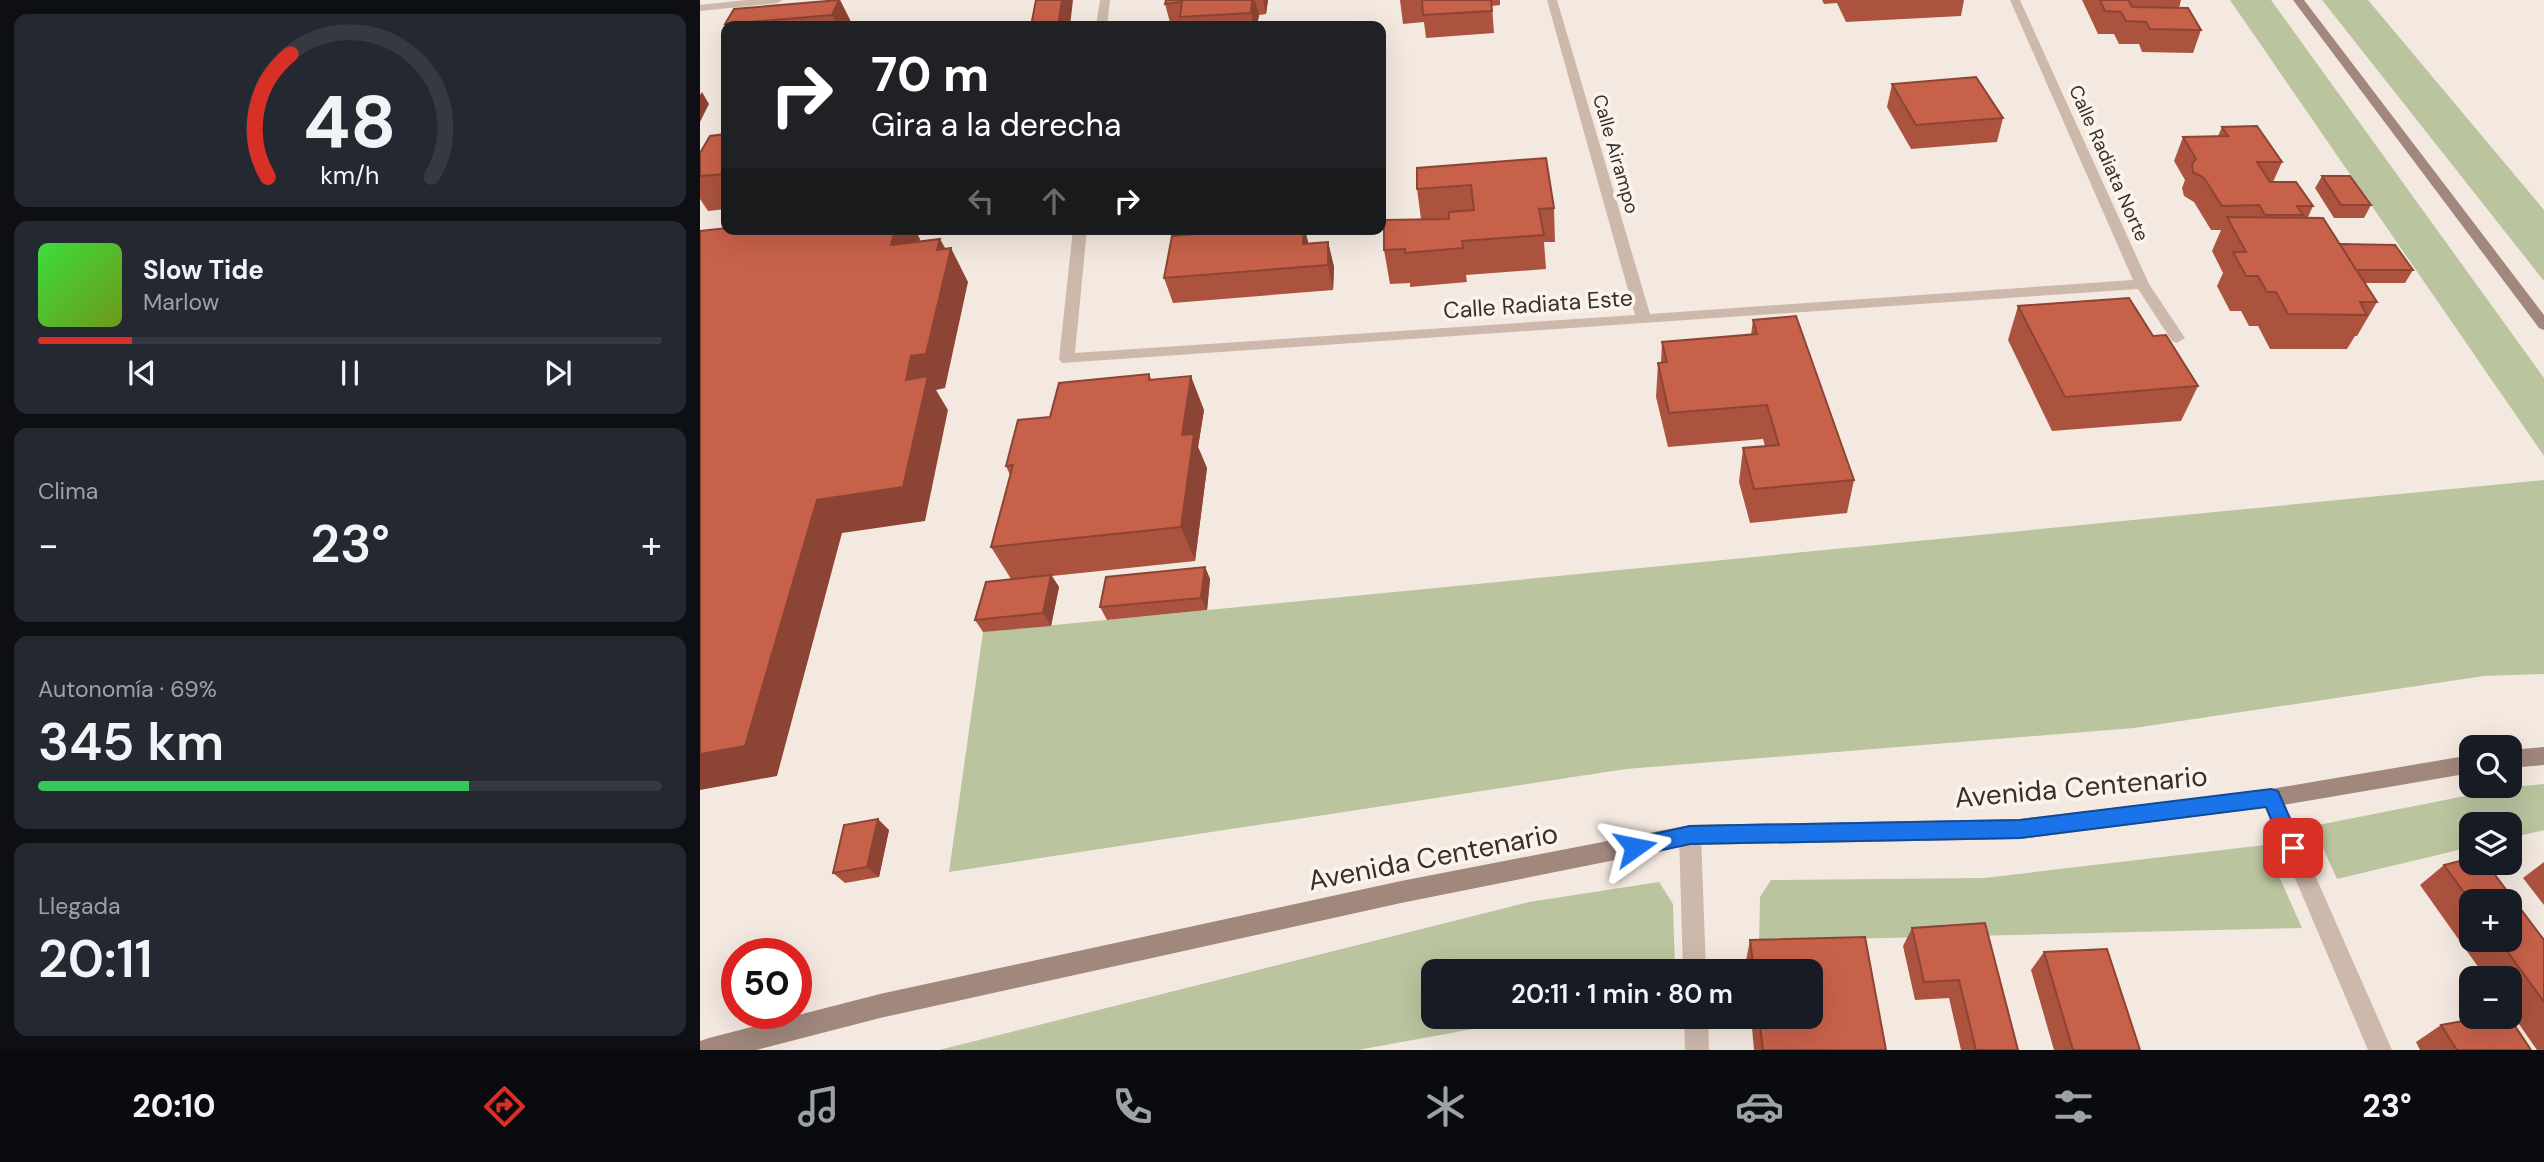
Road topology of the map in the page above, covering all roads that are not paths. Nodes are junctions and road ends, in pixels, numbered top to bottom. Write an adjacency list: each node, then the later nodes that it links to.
1 (778, 0): 6 (street)
2 (1105, 0): 7 (street)
3 (1552, 0): 10 (street, Calle Airampo)
4 (2015, 0): 9 (street, Calle Radiata Norte)
5 (2298, 0): 11 (main road)
6 (700, 8)
7 (1103, 21)
8 (1079, 235): 10 (street, Calle Radiata Este)
9 (2142, 284): 10 (street, Calle Radiata Este); 12 (street, Calle Radiata Norte)
10 (1644, 319)
11 (2544, 325)
12 (2177, 338)
13 (2544, 756): 14 (main road)
14 (2522, 759)
15 (2459, 766): 16 (main road, Avenida Centenario)
16 (2271, 797): 17 (main road, Avenida Centenario); 23 (street)
17 (1690, 835): 18 (street); 20 (main road, Avenida Centenario)
18 (1695, 959)
19 (1696, 1029): 22 (street)
20 (743, 1046): 21 (main road, Avenida Centenario)
21 (709, 1050)
22 (1697, 1050)
23 (2380, 1050)

